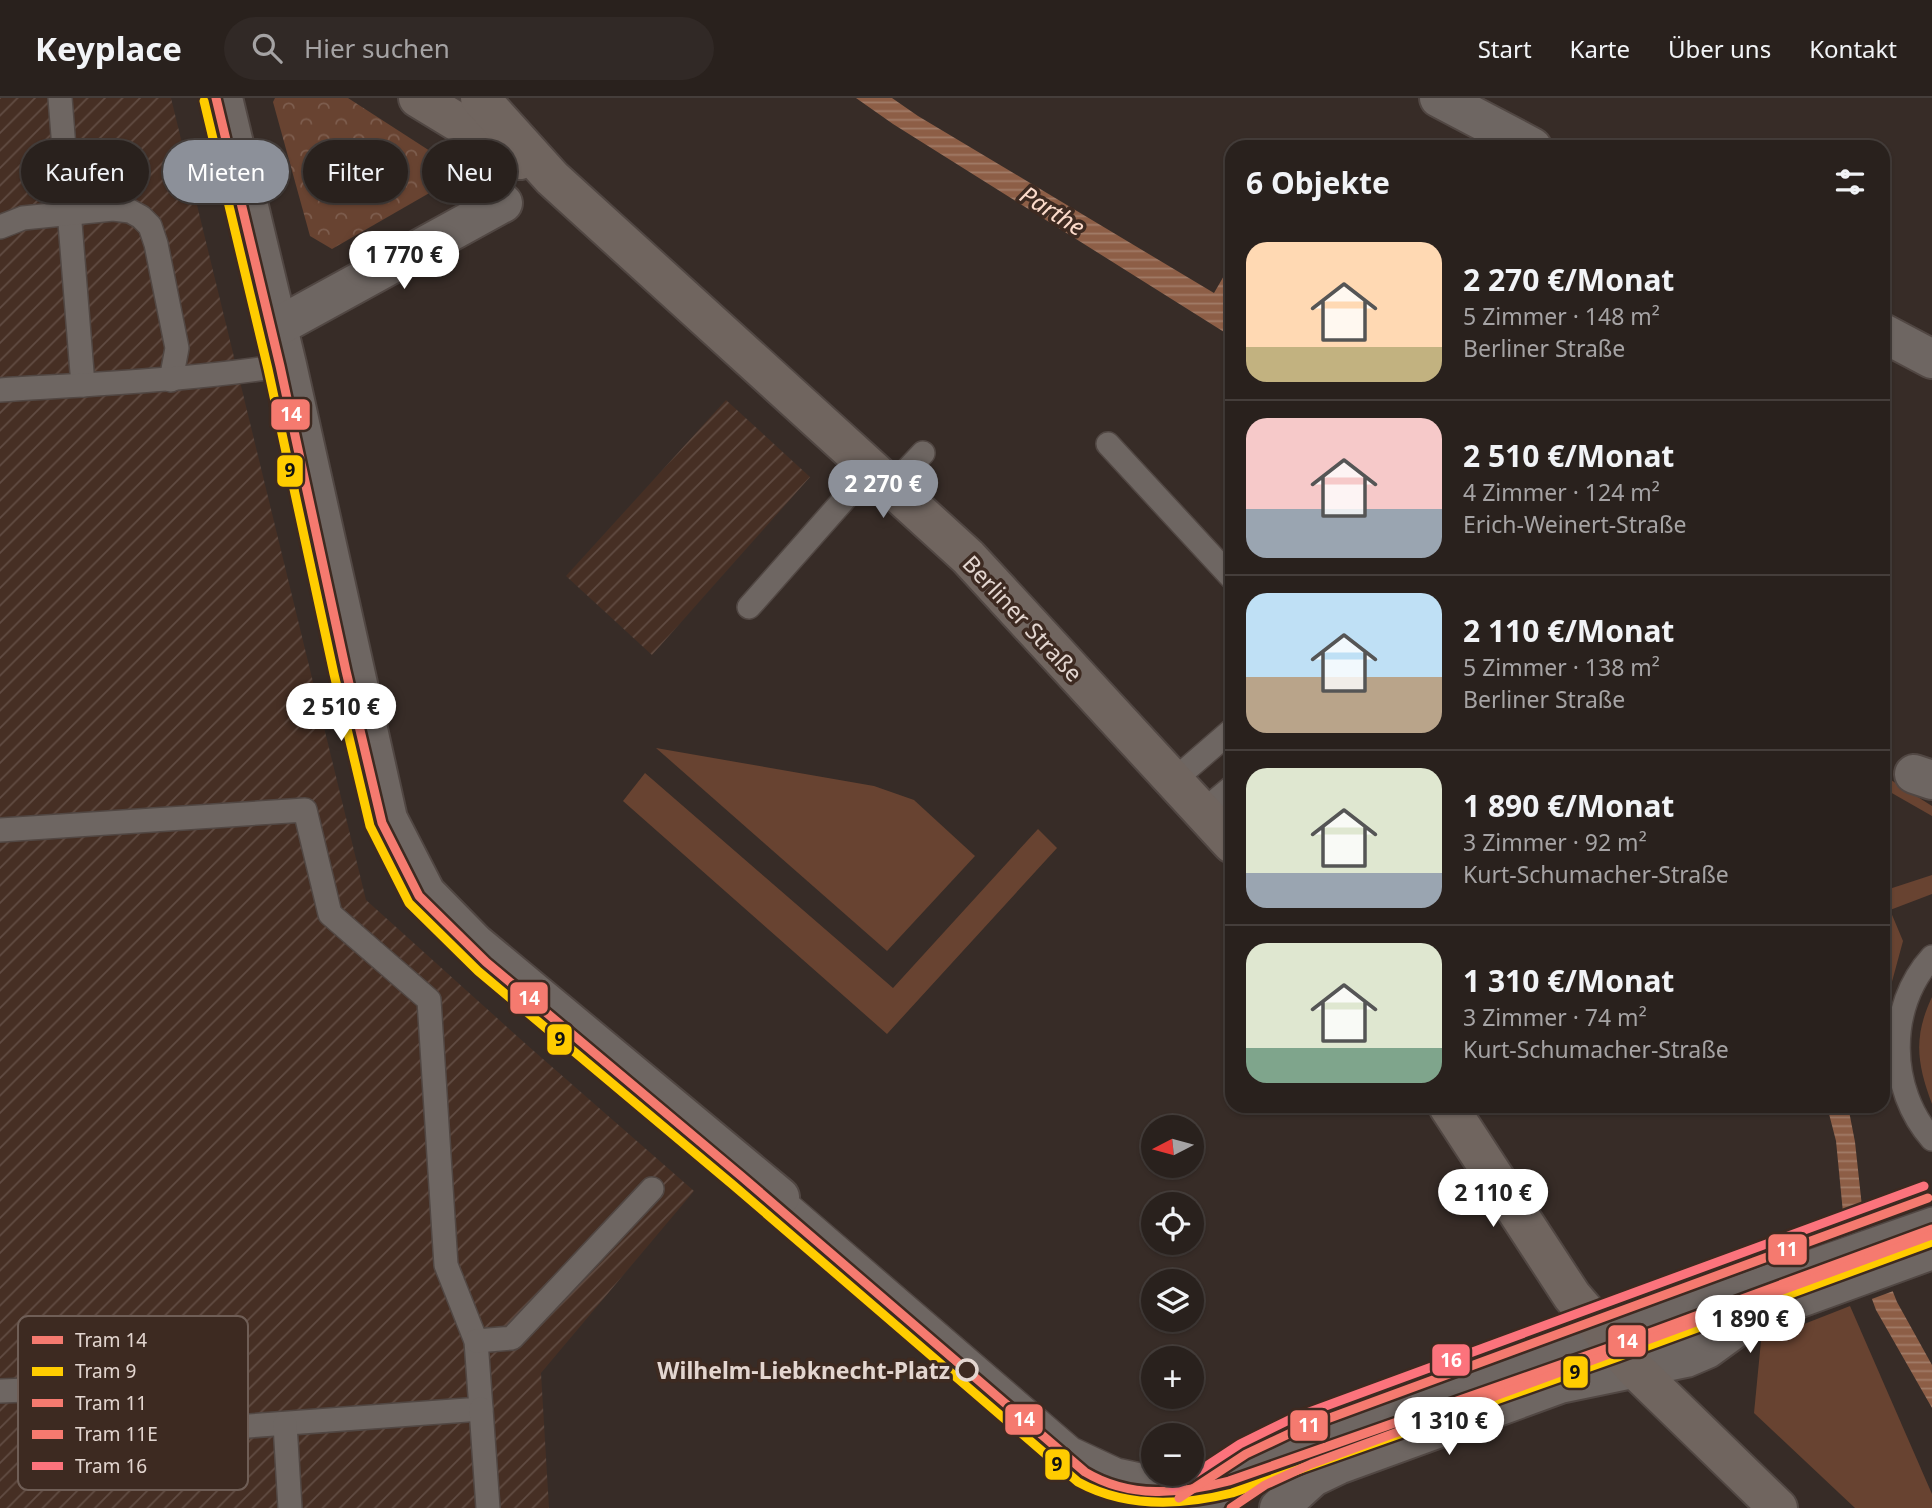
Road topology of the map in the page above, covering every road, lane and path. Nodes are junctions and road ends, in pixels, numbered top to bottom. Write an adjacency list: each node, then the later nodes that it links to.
1 (60, 98): 9 (lane)
2 (418, 98): 7 (main road, Berliner Straße)
3 (480, 98): 7 (main road, Berliner Straße)
4 (1439, 98): 6 (street)
5 (225, 100): 11 (street)
6 (1519, 140)
7 (552, 178): 20 (main road, Berliner Straße)
8 (503, 203): 11 (street)
9 (69, 213): 10 (lane); 15 (lane); 16 (lane)
10 (0, 227)
11 (277, 327): 14 (street)
12 (1890, 337): 13 (street)
13 (1932, 359)
14 (287, 365): 15 (lane); 33 (street)
15 (171, 380): 16 (lane)
16 (83, 385): 17 (lane)
17 (0, 390)
18 (1108, 444): 21 (lane)
19 (923, 453): 20 (lane)
20 (881, 478): 22 (lane); 24 (main road, Berliner Straße)
21 (1225, 570)
22 (748, 607)
23 (1225, 736): 24 (lane)
24 (1173, 781): 26 (main road, Berliner Straße)
25 (1225, 793): 26 (lane)
26 (1202, 812): 28 (main road, Berliner Straße)
27 (0, 830): 37 (lane)
28 (1225, 837)
29 (1932, 957): 31 (lane)
30 (1453, 1113): 36 (main road)
31 (1932, 1139)
32 (652, 1189): 37 (lane)
33 (780, 1198): 44 (lane)
34 (1929, 1230): 35 (street)
35 (1842, 1267): 36 (lane); 38 (street)
36 (1604, 1334): 38 (main road); 44 (lane)
37 (476, 1340): 41 (lane)
38 (1636, 1370): 45 (street); 50 (main road)
39 (18, 1390): 40 (lane)
40 (0, 1391)
41 (481, 1409): 42 (lane); 47 (lane)
42 (285, 1424): 43 (lane); 46 (lane)
43 (248, 1426)
44 (1290, 1452): 45 (lane); 48 (lane)
45 (1338, 1465): 49 (street)
46 (290, 1508)
47 (488, 1508)
48 (1202, 1508)
49 (1279, 1508)
50 (1778, 1508)

